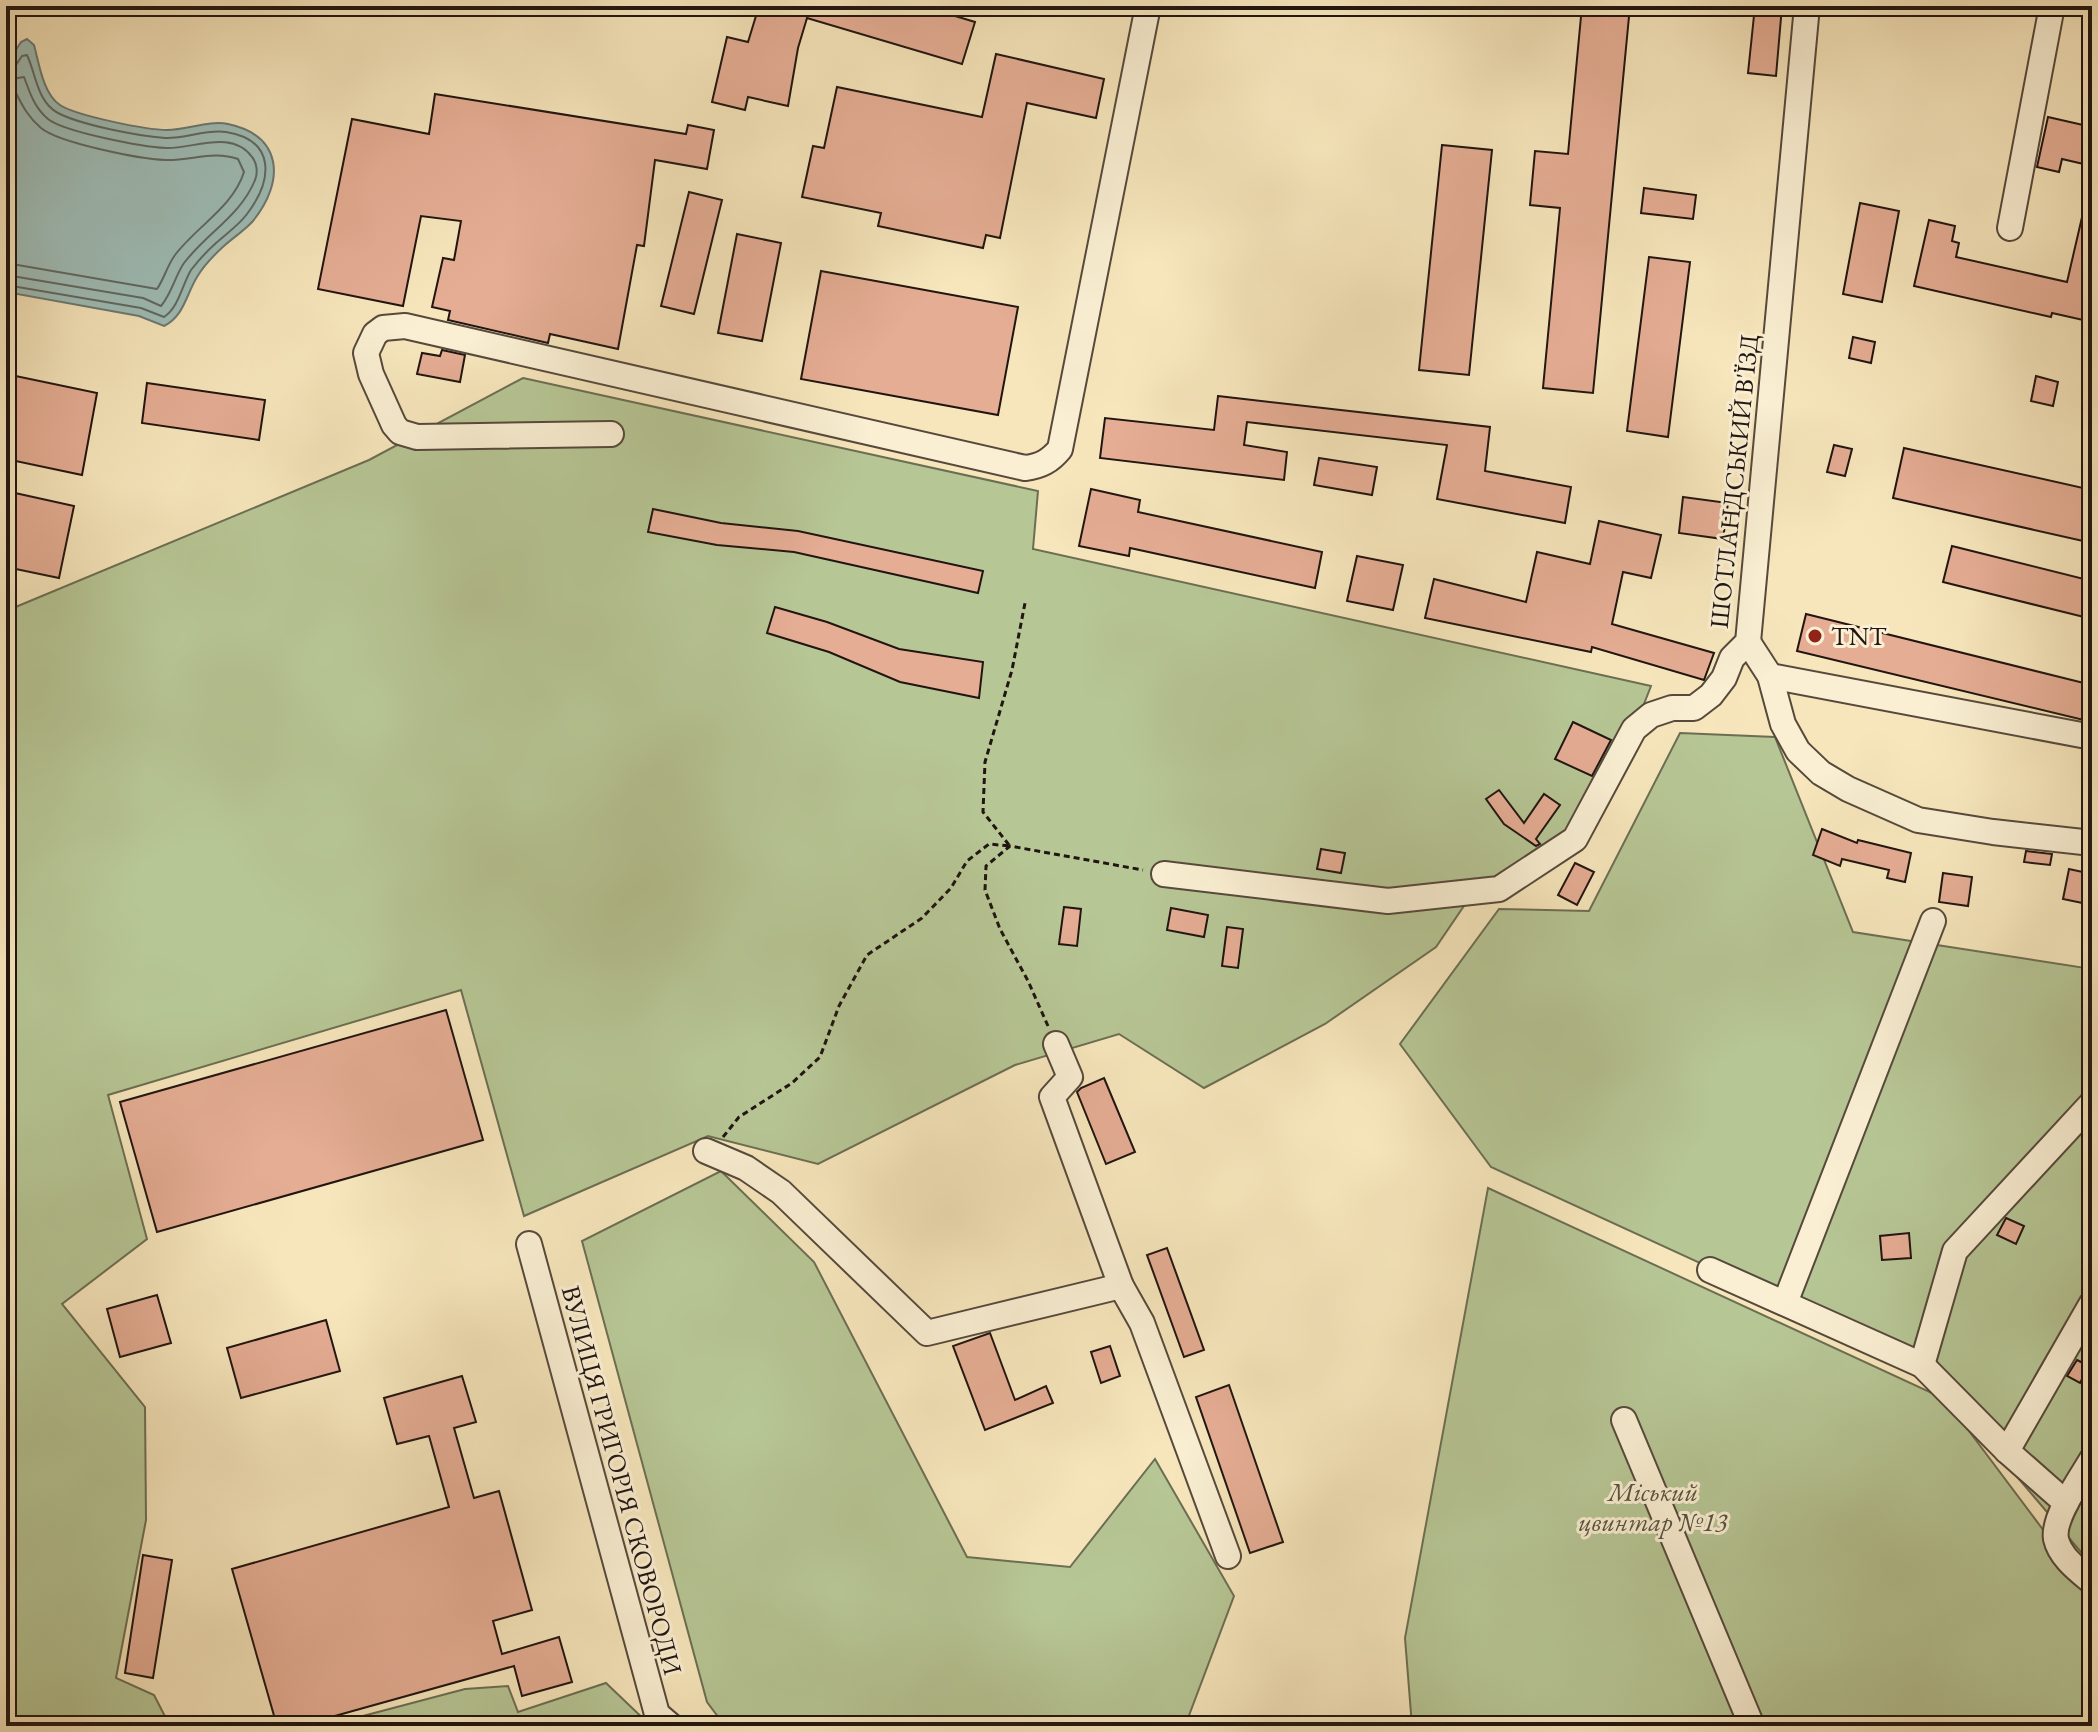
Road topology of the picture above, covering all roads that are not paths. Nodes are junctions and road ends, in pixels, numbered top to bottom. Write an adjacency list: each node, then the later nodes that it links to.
1 (1148, 6): 5 (street)
2 (1807, 6): 6 (street, ШОТЛАНДСЬКИЙ В'ЇЗД)
3 (2052, 6): 4 (street)
4 (2010, 228)
5 (611, 434)
6 (1748, 642): 7 (street); 10 (street, ШОТЛАНДСЬКИЙ В'ЇЗД)
7 (1770, 676): 8 (street); 9 (street)
8 (2092, 737)
9 (2092, 843)
10 (1164, 874)
11 (1933, 921): 18 (street)
12 (1056, 1044): 17 (street)
13 (2092, 1103): 20 (street)
14 (711, 1146): 17 (street)
15 (529, 1244): 27 (street, ВУЛИЦЯ ГРИГОРІЯ СКОВОРОДИ)
16 (1710, 1270): 18 (street)
17 (1121, 1286): 25 (street)
18 (1785, 1303): 20 (street)
19 (2092, 1303): 22 (street)
20 (1922, 1365): 22 (street)
21 (1624, 1420): 28 (street)
22 (2007, 1451): 24 (street)
23 (2092, 1459): 24 (street)
24 (2066, 1503): 26 (street)
25 (1228, 1556)
26 (2092, 1582)
27 (671, 1726)
28 (1752, 1726)

